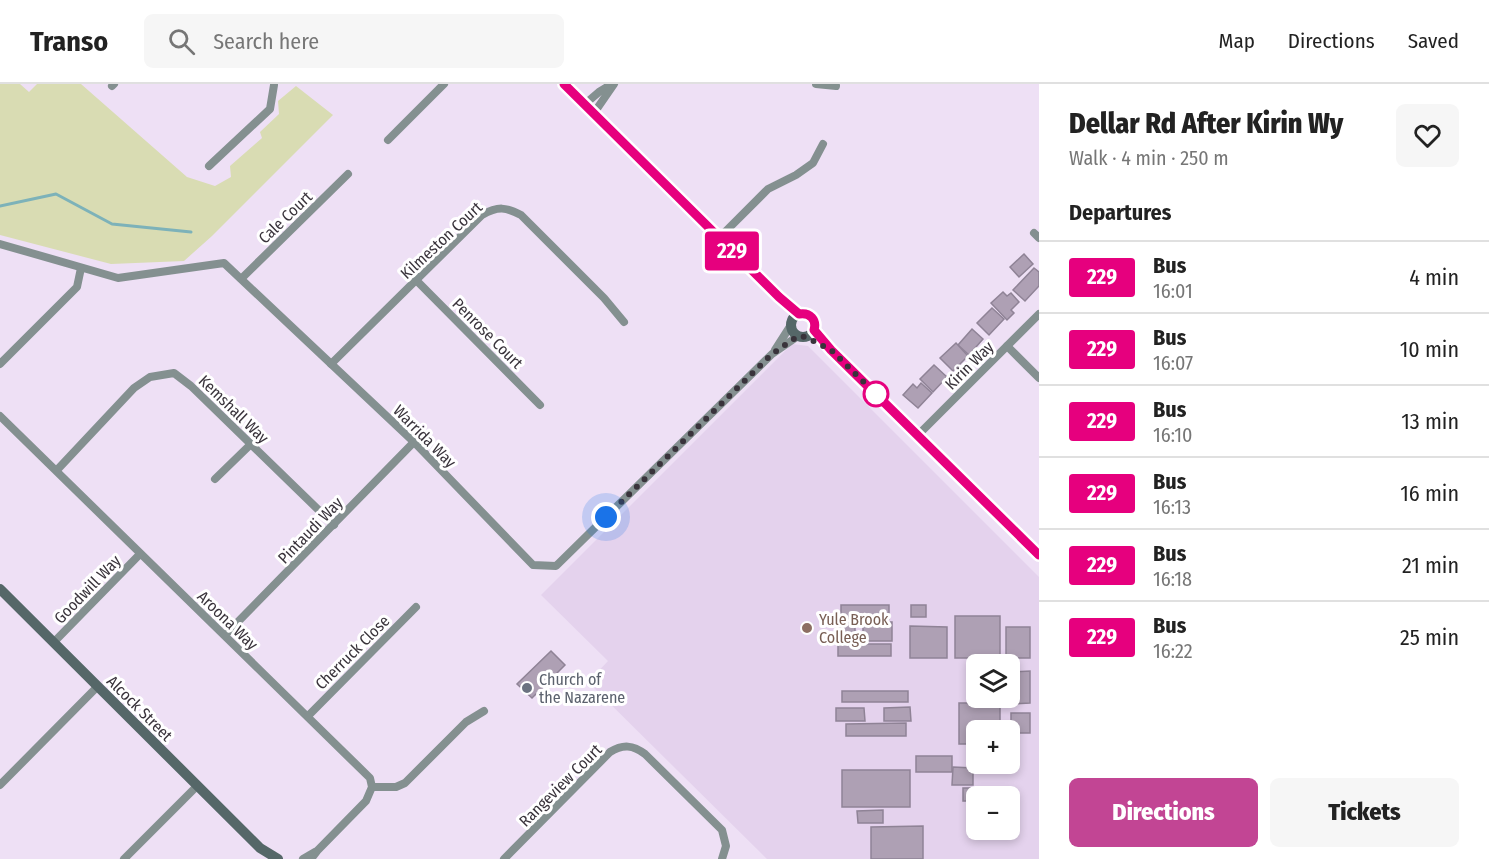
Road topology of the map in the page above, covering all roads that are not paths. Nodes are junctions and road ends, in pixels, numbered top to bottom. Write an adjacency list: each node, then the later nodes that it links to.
1 (274, 84): 11 (street)
2 (444, 84): 9 (street)
3 (564, 84): 7 (main road)
4 (613, 84): 7 (street); 8 (street)
5 (816, 84): 6 (street)
6 (836, 86)
7 (585, 104): 8 (main road)
8 (594, 113): 13 (main road)
9 (388, 140)
10 (823, 144): 13 (street)
11 (209, 166)
12 (348, 174): 16 (street, Cale Court)
13 (719, 238): 19 (main road)
14 (0, 244): 15 (street, Warrida Way)
15 (81, 268): 16 (street, Warrida Way); 24 (street)
16 (242, 278): 25 (street, Warrida Way)
17 (417, 281): 20 (street, Kilmeston Court); 25 (street, Kilmeston Court); 27 (street, Penrose Court)
18 (1039, 314): 22 (street, Kirin Way)
19 (794, 320): 21 (main road); 21 (main road); 23 (street, Warrida Way)
20 (624, 322)
21 (806, 334): 23 (street, Warrida Way); 29 (main road)
22 (1007, 346): 26 (street); 29 (street, Kirin Way)
23 (772, 354): 30 (street, Warrida Way)
24 (0, 364)
25 (331, 364): 30 (street, Warrida Way)
26 (1039, 378)
27 (540, 405)
28 (0, 416): 32 (street, Aroona Way)
29 (918, 435): 36 (main road)
30 (414, 442): 34 (street, Pintaudi Way)
31 (251, 444): 32 (street, Kemshall Way); 33 (street); 34 (street, Kemshall Way)
32 (57, 470): 35 (street, Aroona Way)
33 (215, 480)
34 (334, 525): 39 (street, Pintaudi Way)
35 (140, 554): 39 (street, Aroona Way); 40 (street, Goodwill Way)
36 (1039, 555)
37 (0, 589): 40 (main road, Alcock Street)
38 (416, 607): 43 (street, Cherruck Close)
39 (225, 635): 43 (street, Aroona Way)
40 (54, 642): 41 (main road, Alcock Street)
41 (97, 687): 44 (street); 45 (main road, Alcock Street)
42 (484, 711): 46 (street)
43 (308, 716): 46 (street, Aroona Way)
44 (0, 785)
45 (197, 786): 47 (main road, Alcock Street); 49 (street)
46 (372, 787): 48 (street)
47 (260, 848): 50 (main road, Alcock Street); 51 (main road, Alcock Street)
48 (316, 851): 52 (street); 53 (street)
49 (124, 859)
50 (266, 859)
51 (278, 859)
52 (303, 859)
53 (311, 859)
54 (504, 859): 55 (street, Rangeview Court)
55 (722, 859)

